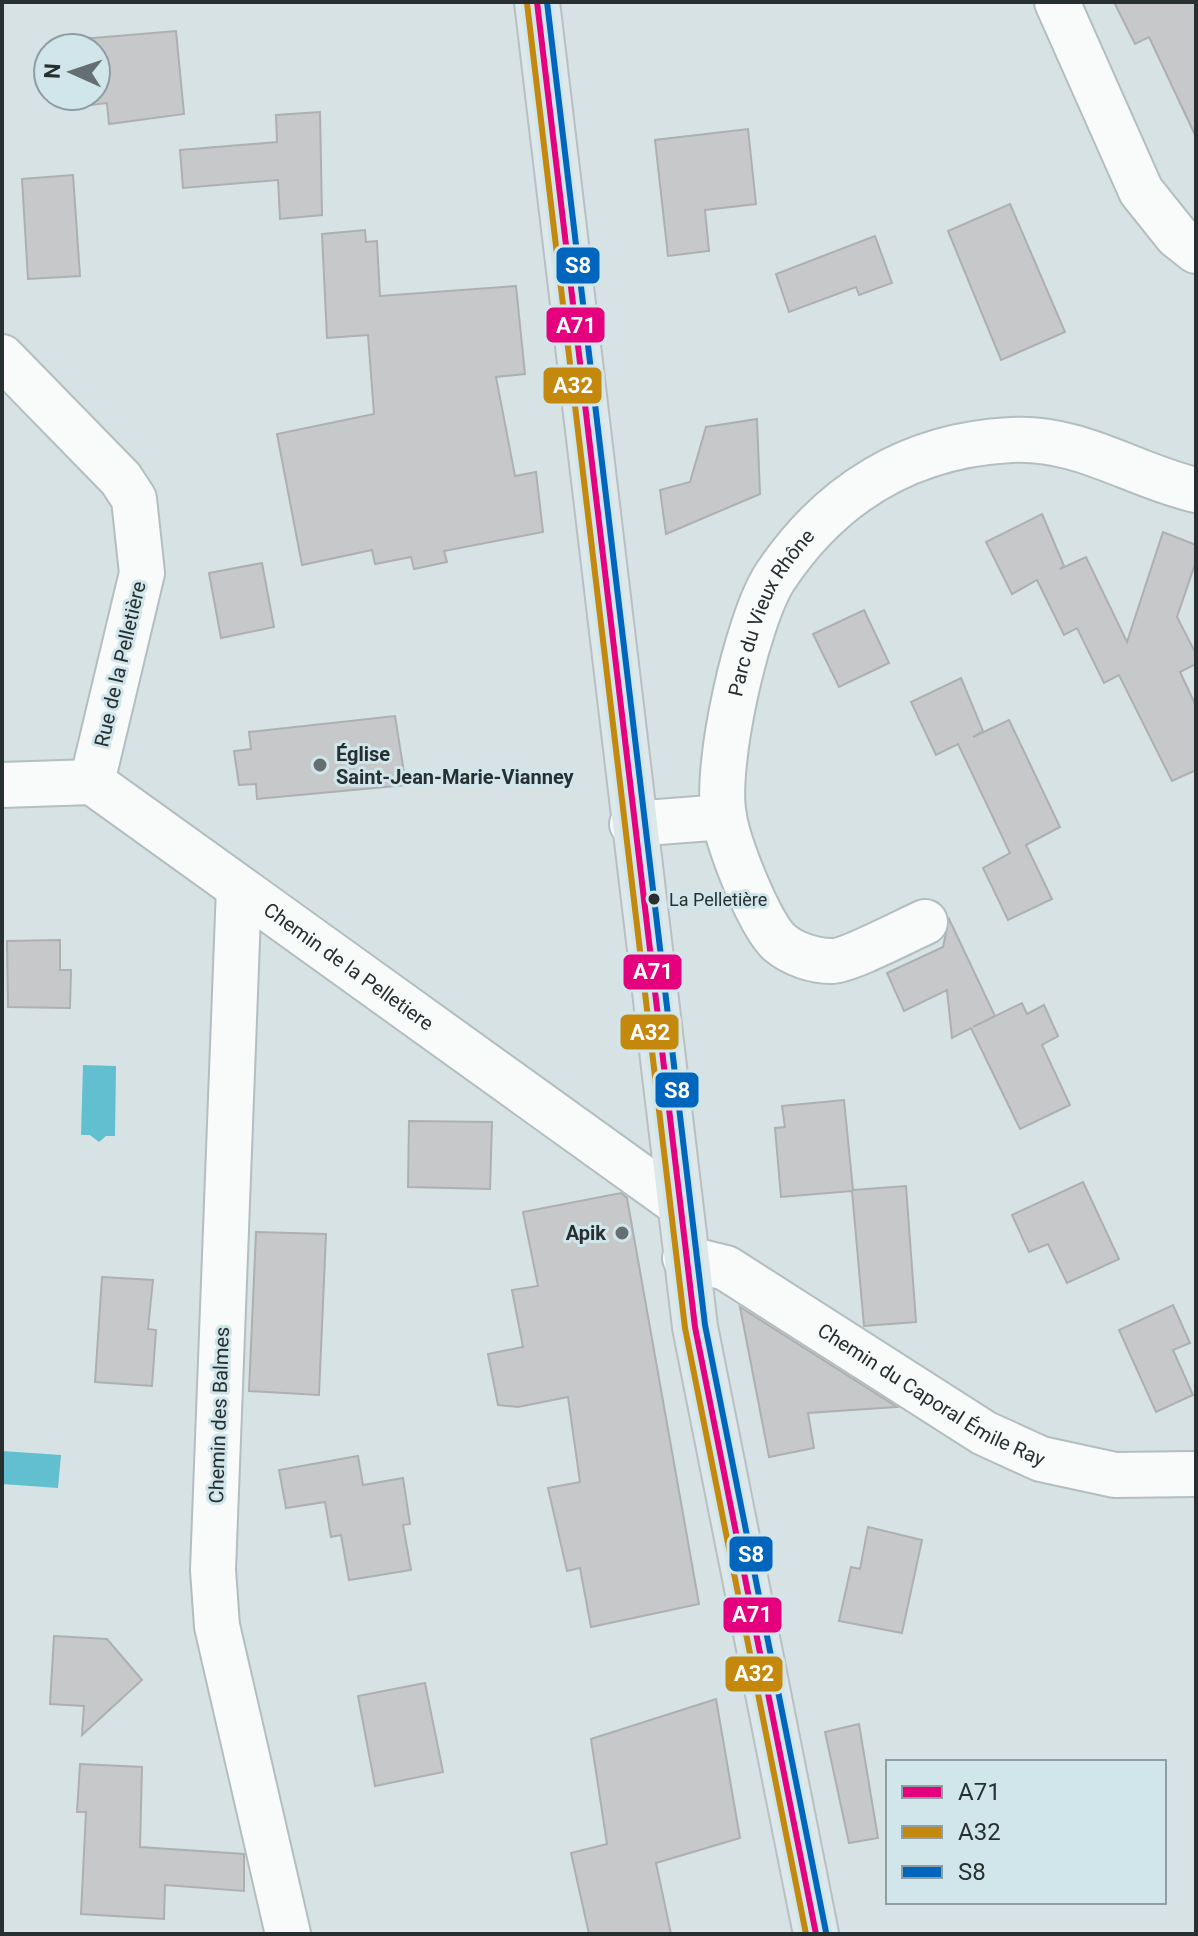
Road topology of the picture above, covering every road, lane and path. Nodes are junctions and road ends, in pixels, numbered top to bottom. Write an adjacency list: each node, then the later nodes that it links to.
1 (537, 2): 9 (main road)
2 (1057, 2): 3 (street)
3 (1196, 251)
4 (2, 357): 6 (street, Rue de la Pelletière)
5 (1196, 490): 8 (street, Parc du Vieux Rhône)
6 (92, 782): 7 (street); 10 (street, Chemin de la Pelletiere)
7 (2, 785)
8 (724, 817): 9 (street); 11 (street, Parc du Vieux Rhône)
9 (632, 824): 12 (main road)
10 (239, 888): 12 (street, Chemin de la Pelletiere); 15 (street, Chemin des Balmes)
11 (925, 922)
12 (679, 1204): 13 (main road)
13 (685, 1258): 14 (street, Chemin du Caporal Émile Ray); 16 (main road)
14 (1196, 1474)
15 (288, 1934)
16 (816, 1934)

